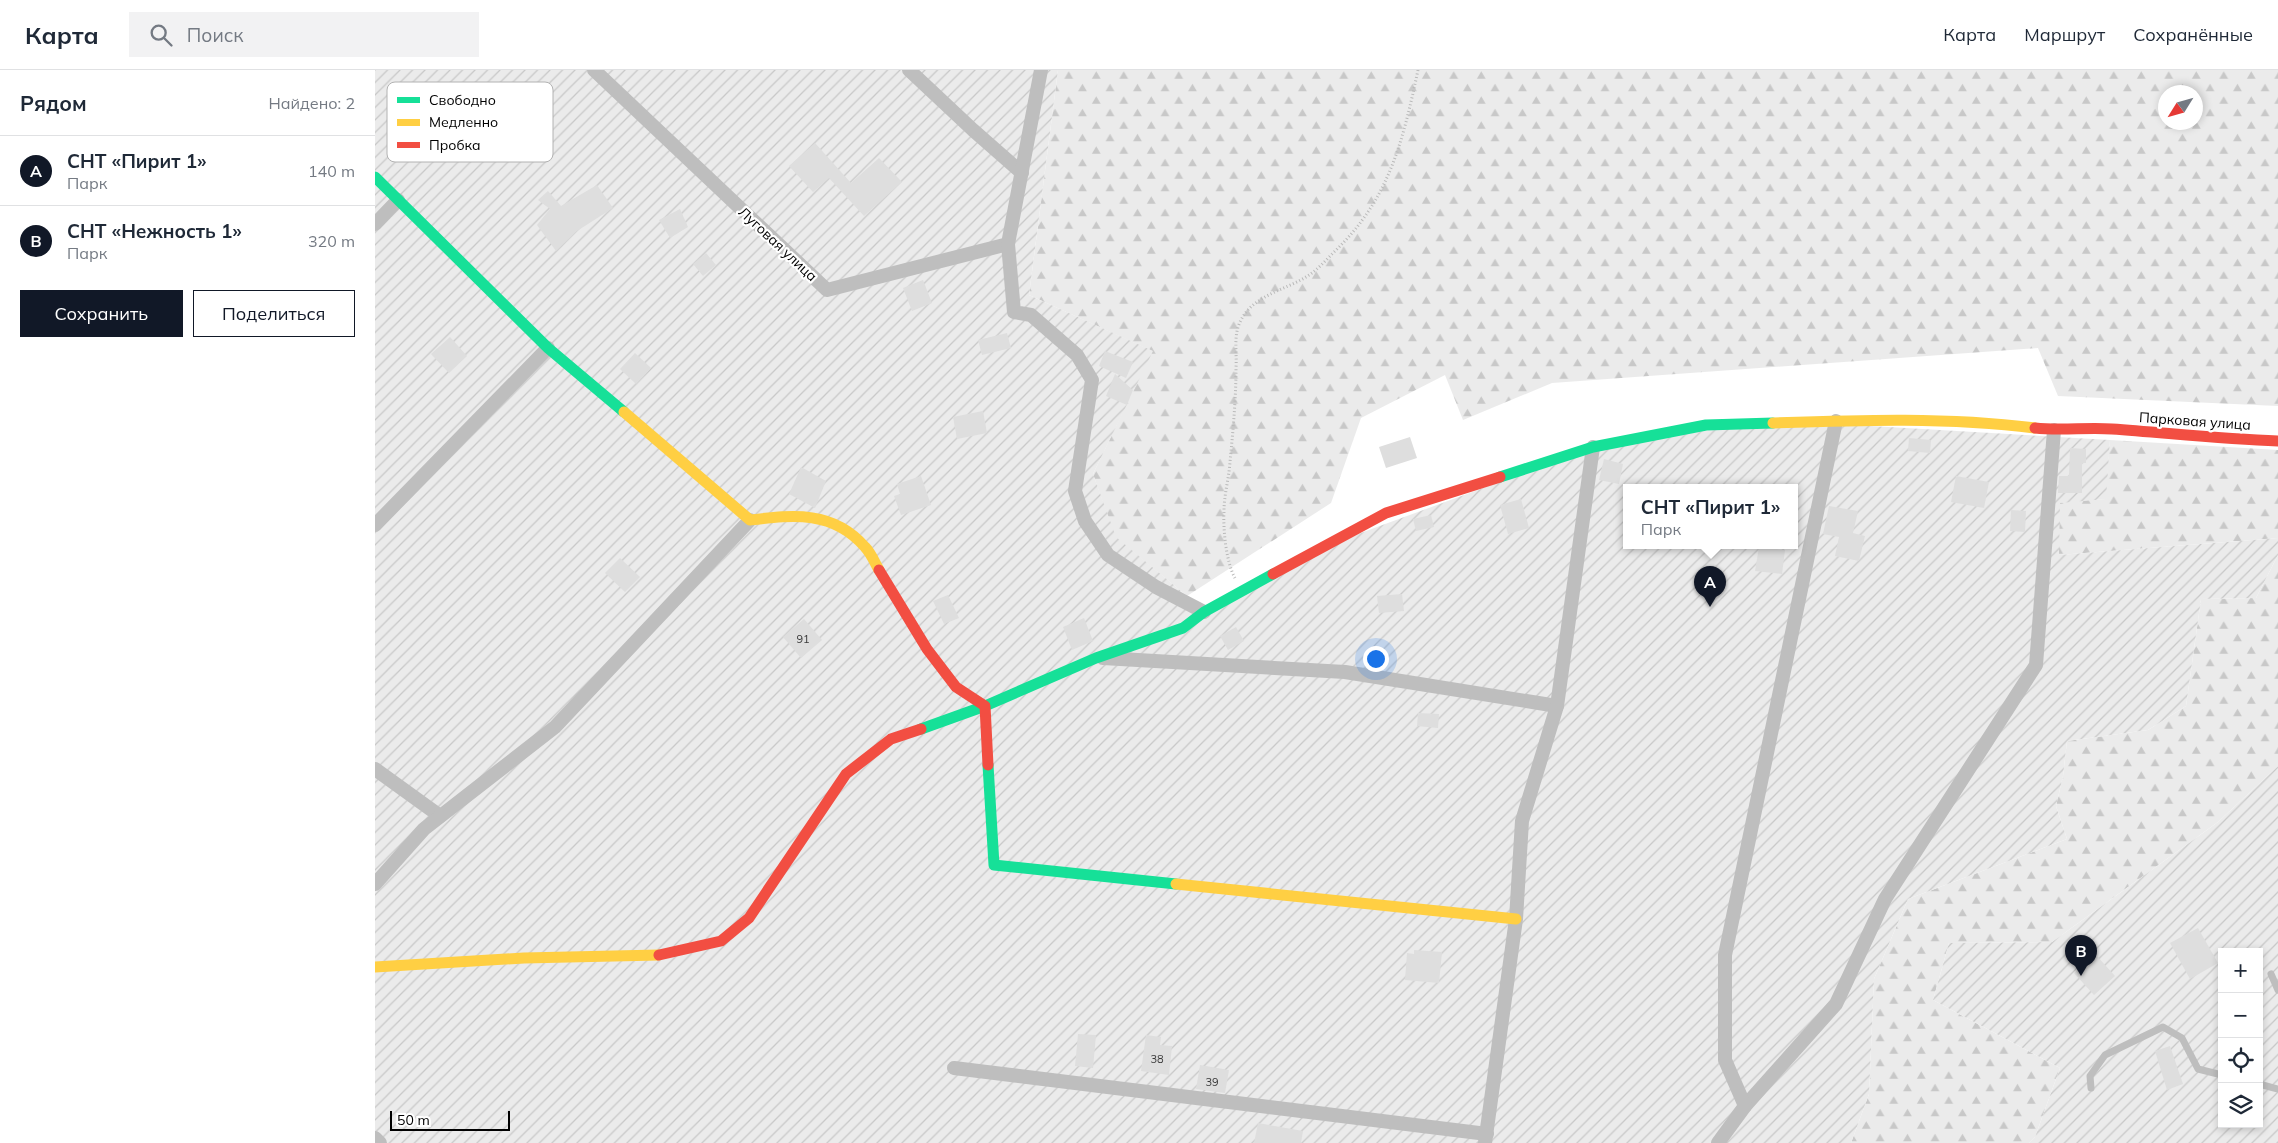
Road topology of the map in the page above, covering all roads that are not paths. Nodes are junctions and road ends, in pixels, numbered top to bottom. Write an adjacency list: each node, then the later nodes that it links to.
1 (594, 70): 8 (street, Луговая улица)
2 (909, 70): 4 (street)
3 (1041, 70): 4 (street)
4 (1022, 173): 8 (street)
5 (375, 176): 6 (street)
6 (398, 200): 7 (street); 9 (street)
7 (375, 224)
8 (1008, 244): 16 (street)
9 (548, 348): 14 (street); 15 (street)
10 (1836, 421): 11 (street, Парковая улица); 13 (street, Парковая улица); 32 (street)
11 (2054, 430): 12 (street, Парковая улица); 32 (street)
12 (2278, 441)
13 (1593, 447): 16 (street, Парковая улица); 19 (street)
14 (750, 520): 18 (street); 21 (street)
15 (375, 524)
16 (1204, 612): 17 (street, Парковая улица)
17 (1096, 658): 18 (street, Парковая улица); 19 (street)
18 (985, 706): 23 (street); 24 (street, Парковая улица)
19 (1557, 706): 23 (street)
20 (375, 769): 21 (street)
21 (441, 816): 22 (street)
22 (375, 884)
23 (1516, 919): 34 (street)
24 (375, 967)
25 (2271, 974): 26 (lane)
26 (2278, 990)
27 (955, 1068): 34 (street)
28 (2218, 1074): 30 (lane)
29 (2263, 1085): 31 (lane)
30 (2091, 1088)
31 (2278, 1089)
32 (1745, 1106): 36 (street)
33 (375, 1138): 35 (street)
34 (1486, 1139)
35 (380, 1143)
36 (1718, 1143)

